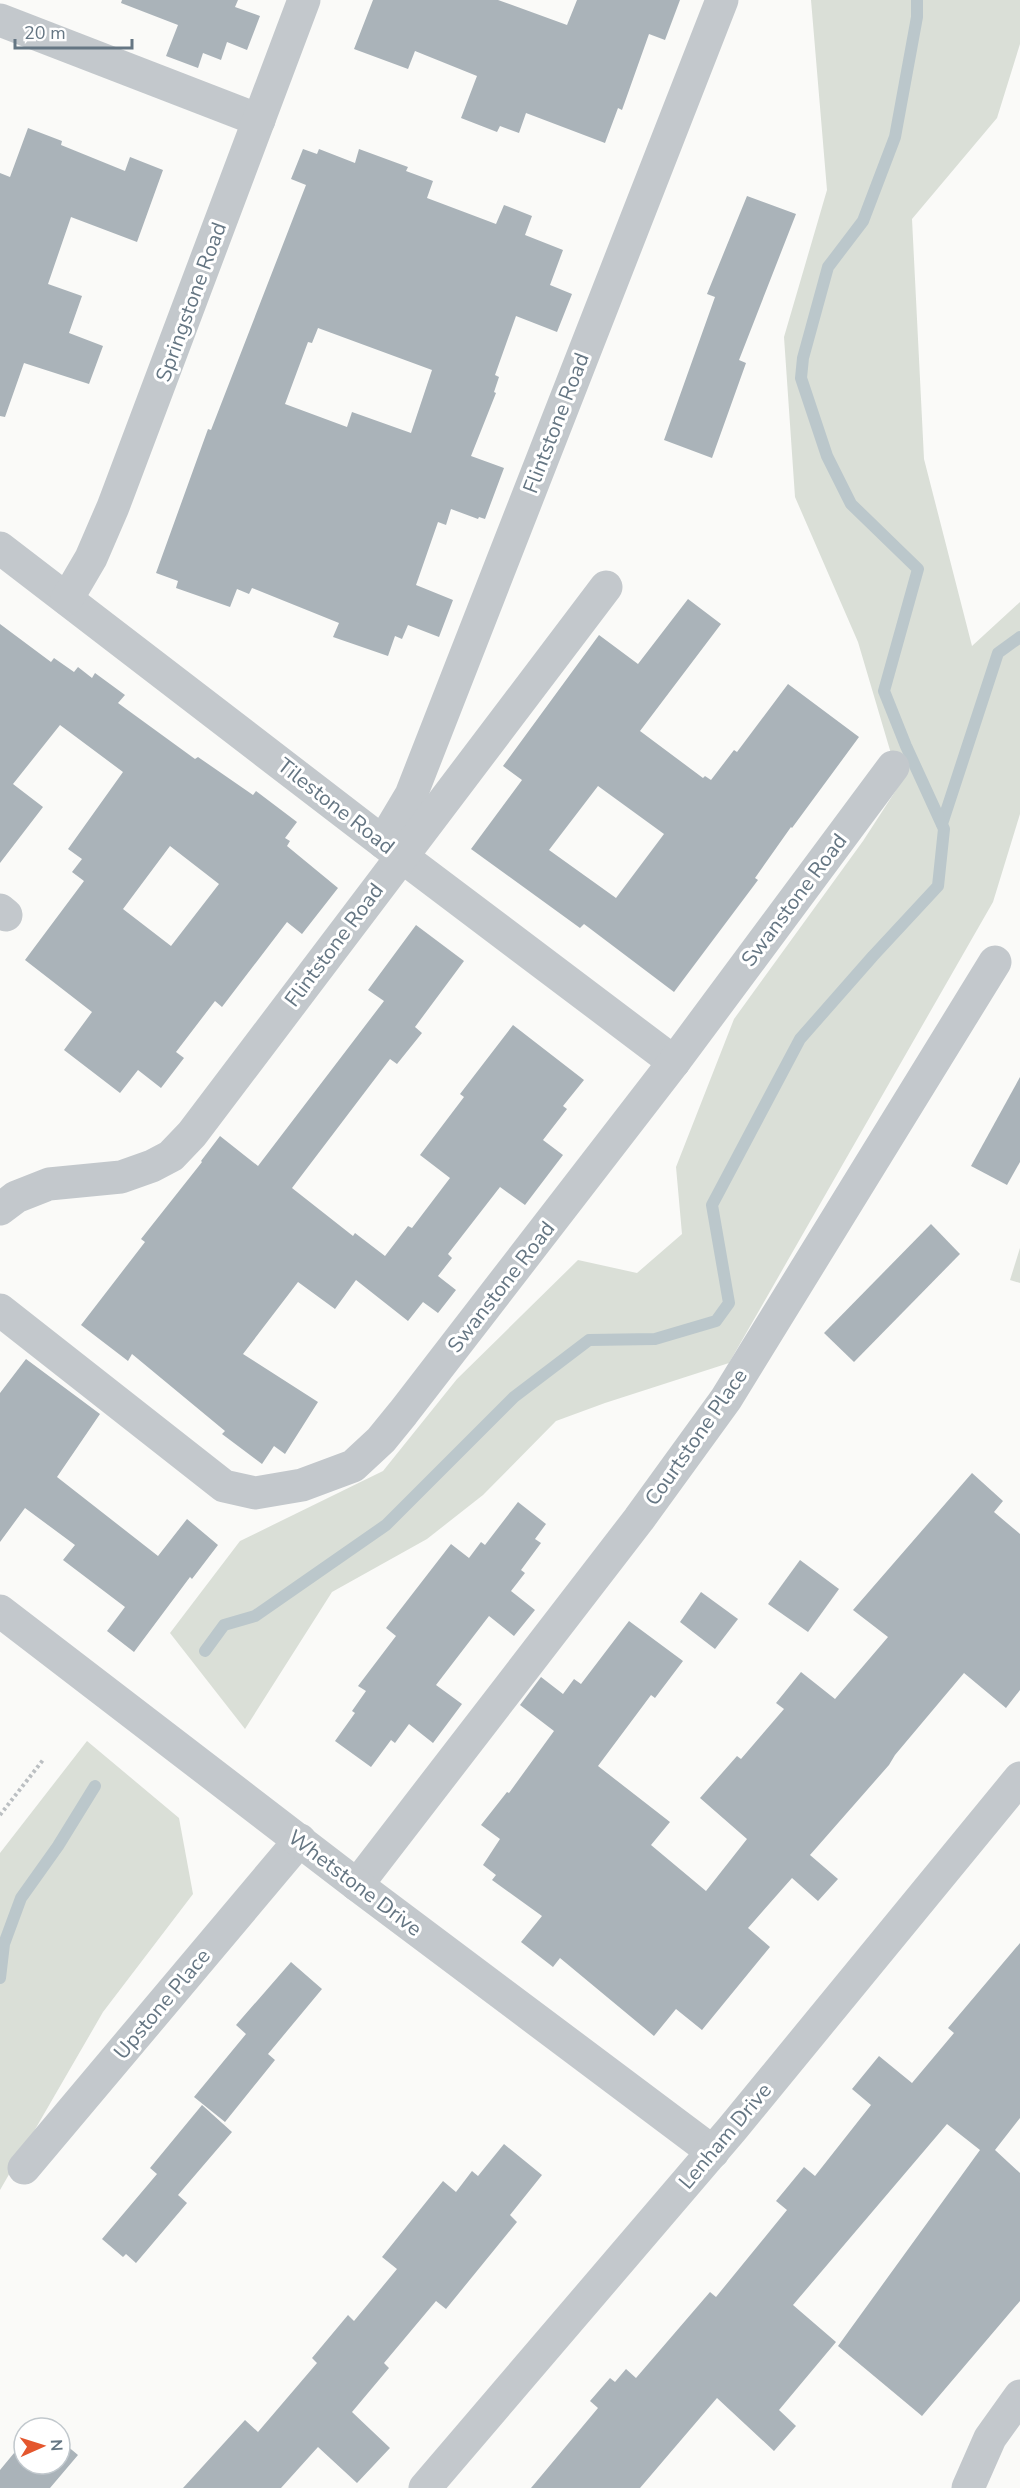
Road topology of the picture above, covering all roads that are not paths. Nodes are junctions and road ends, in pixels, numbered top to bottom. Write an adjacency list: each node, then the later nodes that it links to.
1 (304, 0): 4 (street, Springstone Road)
2 (722, 0): 9 (street, Flintstone Road)
3 (0, 21): 4 (street)
4 (259, 120): 7 (street, Springstone Road)
5 (0, 548): 7 (street, Tilestone Road)
6 (606, 586): 9 (street, Flintstone Road)
7 (67, 599): 9 (street, Tilestone Road)
8 (893, 767): 11 (street, Swanstone Road)
9 (392, 849): 11 (street, Tilestone Road); 12 (street, Flintstone Road)
10 (995, 962): 17 (street, Courtstone Place)
11 (674, 1062): 13 (street, Swanstone Road)
12 (0, 1209)
13 (0, 1310)
14 (0, 1611): 16 (street, Whetstone Drive)
15 (1020, 1779): 18 (street, Lenham Drive)
16 (300, 1840): 17 (street, Whetstone Drive); 19 (street, Upstone Place)
17 (357, 1885): 18 (street, Whetstone Drive)
18 (712, 2152): 21 (street, Lenham Drive)
19 (24, 2168)
20 (1020, 2396): 22 (street)
21 (425, 2488)
22 (968, 2488)

